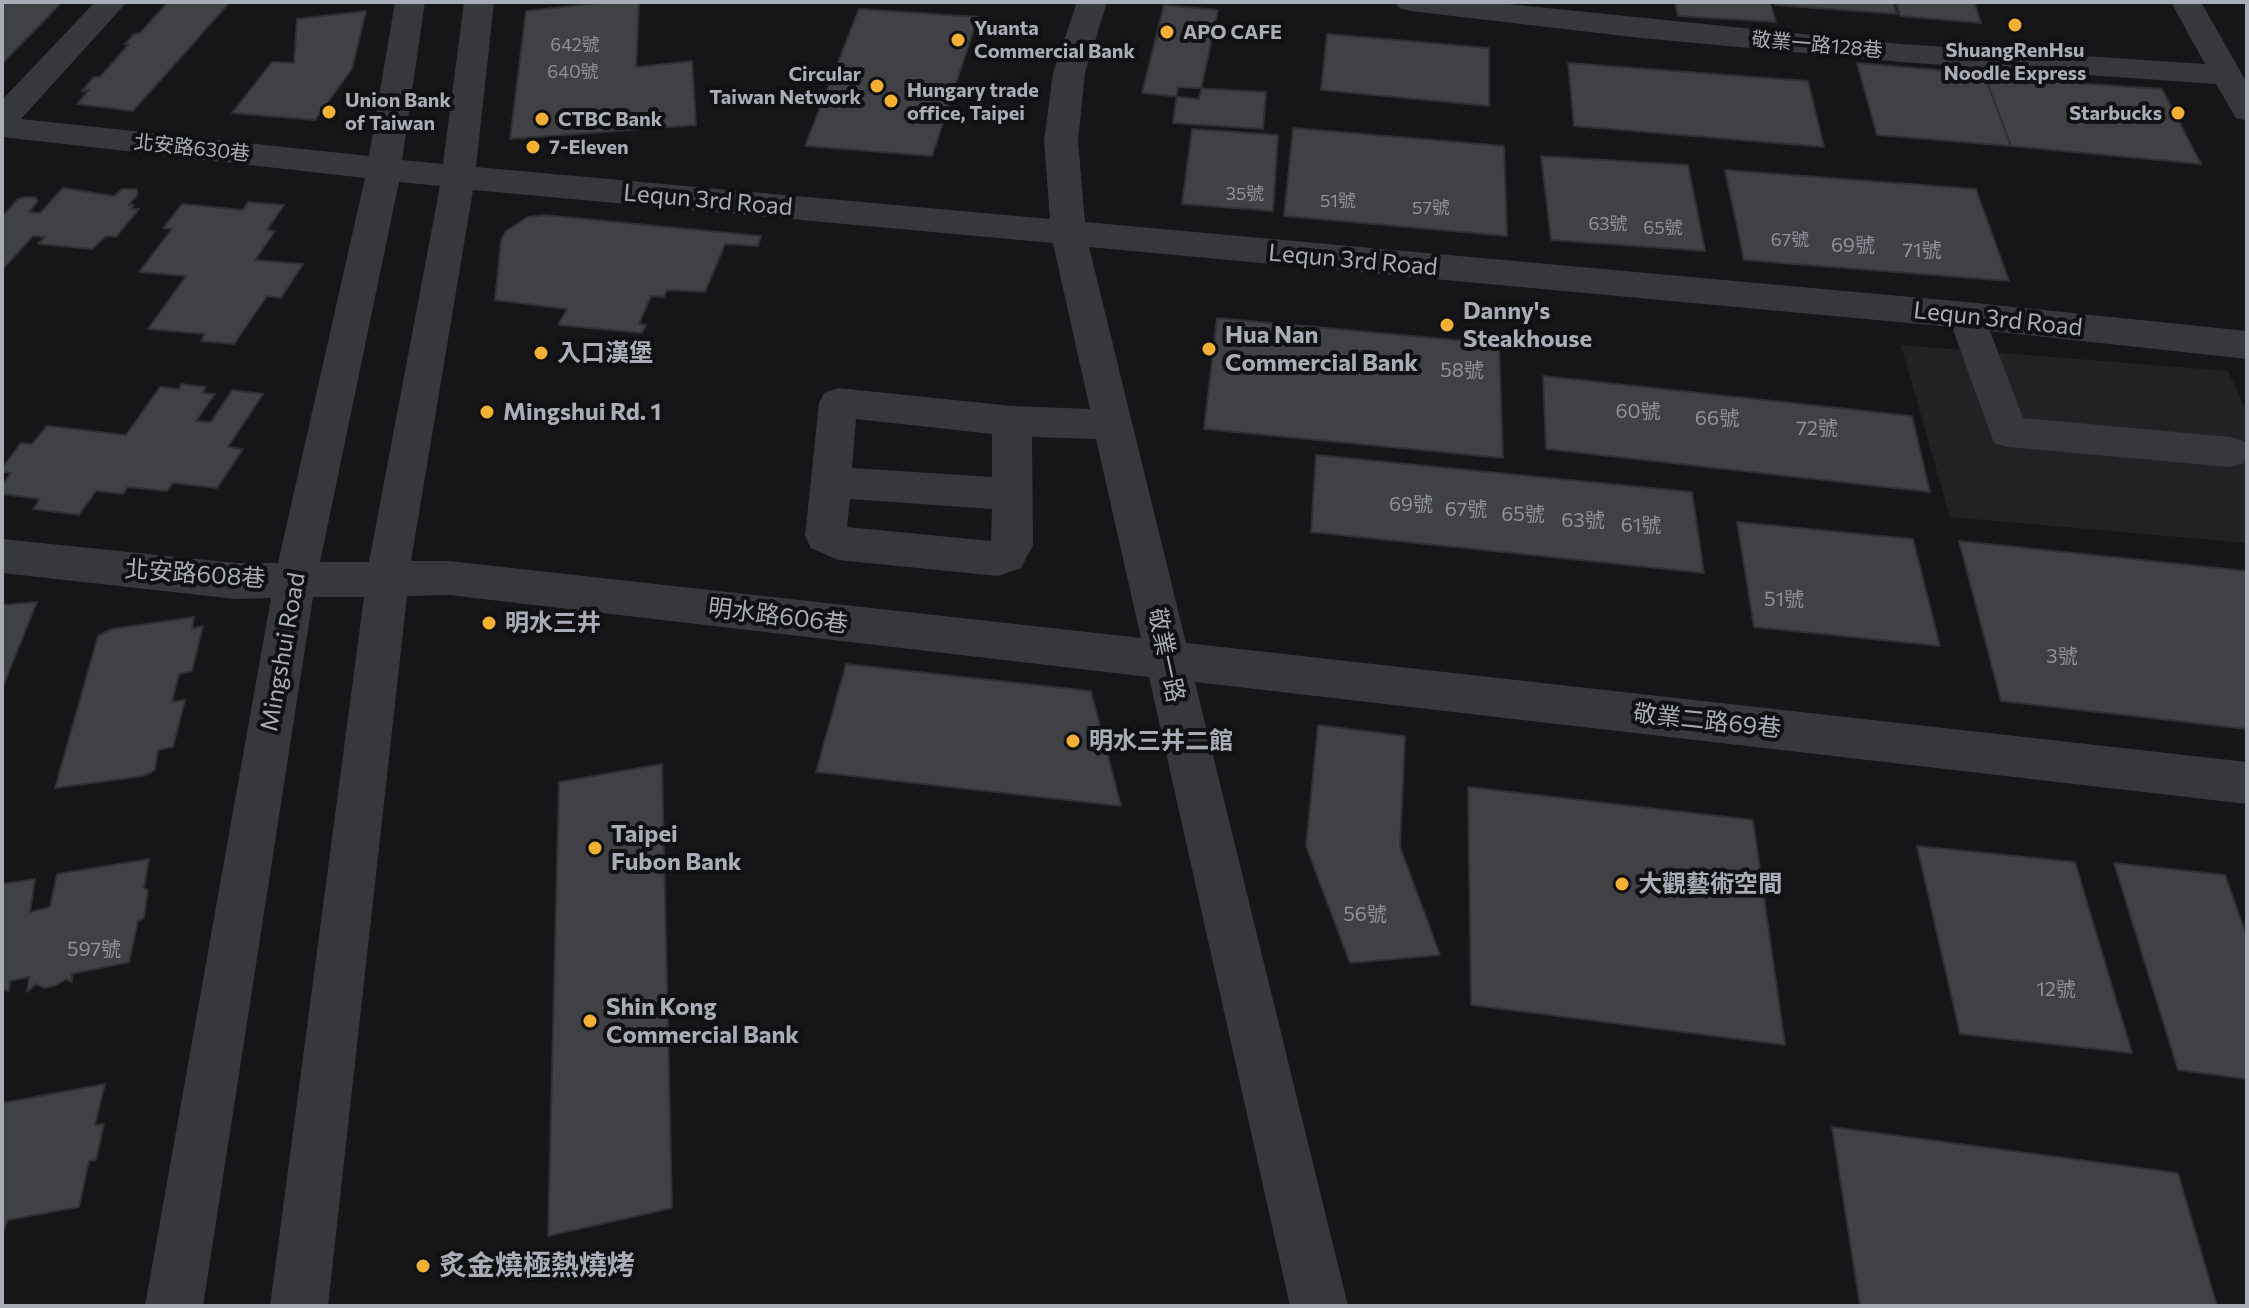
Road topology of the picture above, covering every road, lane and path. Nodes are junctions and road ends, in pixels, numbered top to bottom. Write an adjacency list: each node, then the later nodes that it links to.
1 (112, 2): 9 (street)
2 (410, 2): 11 (street, Mingshui Road)
3 (479, 2): 12 (street)
4 (1092, 2): 13 (street, 敬業一路)
5 (1410, 2): 7 (street, 敬業一路128巷)
6 (2186, 2): 7 (street)
7 (2226, 75): 8 (street)
8 (2247, 111)
9 (2, 119)
10 (2, 127): 11 (street, 北安路630巷)
11 (382, 169): 12 (street, 北安路630巷); 23 (street, Mingshui Road)
12 (458, 177): 13 (street, Lequn 3rd Road); 22 (street)
13 (1068, 234): 14 (street, Lequn 3rd Road); 17 (street, 敬業一路)
14 (1966, 315): 15 (street, Lequn 3rd Road); 18 (street)
15 (2247, 345)
16 (1012, 421): 17 (street); 19 (street); 20 (street)
17 (1115, 425): 24 (street, 敬業一路)
18 (2230, 452)
19 (830, 482): 20 (street); 20 (street)
20 (1012, 494)
21 (2, 556): 23 (street, 北安路608巷)
22 (389, 577): 23 (street, 北安路608巷); 24 (street, 明水路606巷); 27 (street)
23 (295, 580): 26 (street, Mingshui Road)
24 (1167, 659): 25 (street, 敬業二路69巷); 28 (street, 敬業一路)
25 (2247, 783)
26 (174, 1306)
27 (299, 1306)
28 (1319, 1306)

